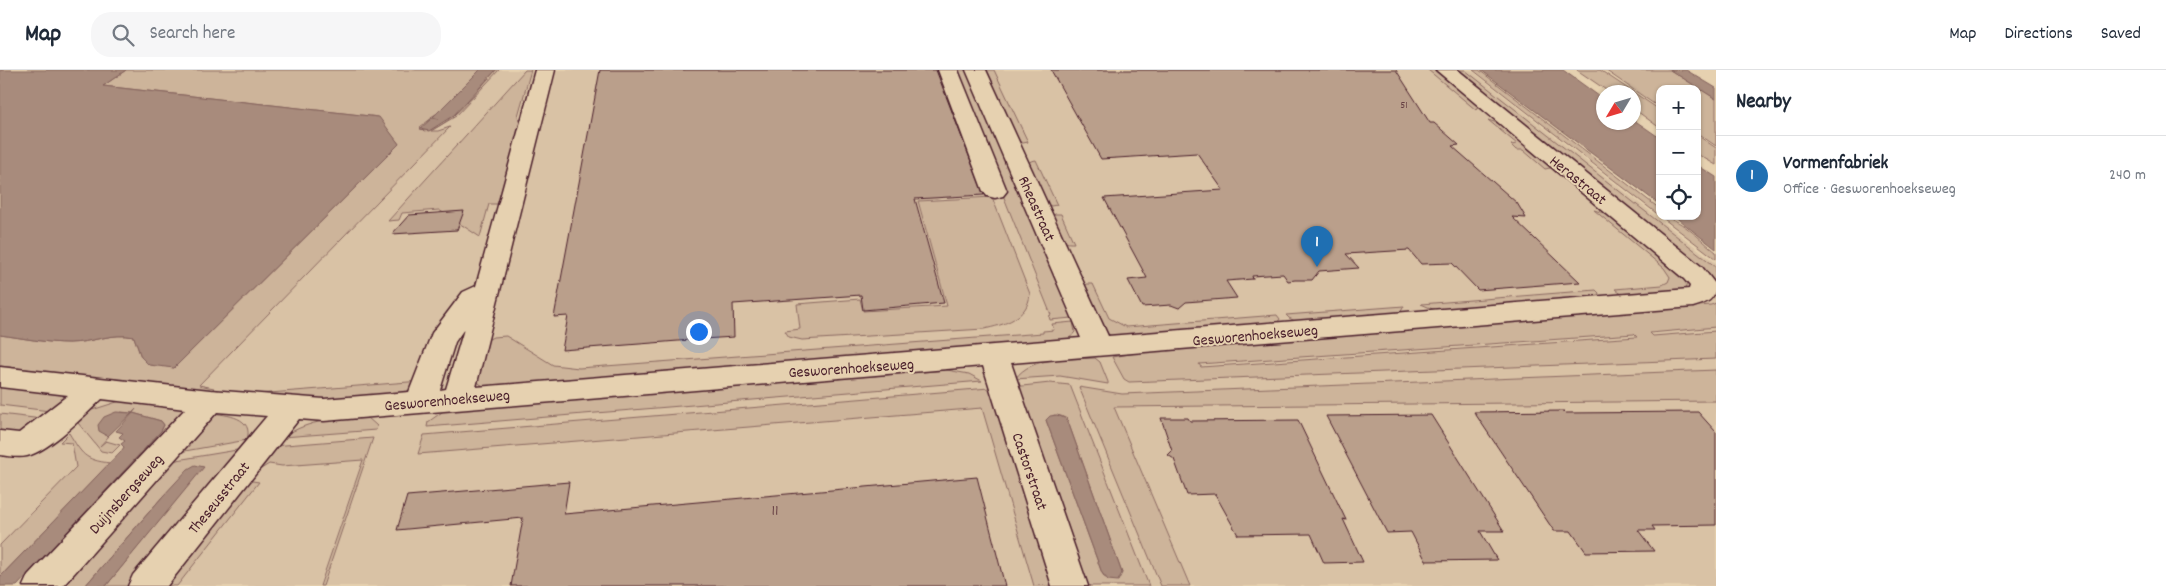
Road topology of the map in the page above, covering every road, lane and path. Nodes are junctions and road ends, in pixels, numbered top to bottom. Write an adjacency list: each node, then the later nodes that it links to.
1 (545, 70): 6 (street)
2 (948, 70): 5 (street)
3 (976, 70): 8 (street, Rheastraat)
4 (1446, 70): 7 (street, Herastraat)
5 (995, 192)
6 (487, 292): 12 (street); 14 (street)
7 (1702, 294): 8 (street, Gesworenhoekseweg)
8 (1099, 347): 9 (street, Gesworenhoekseweg)
9 (994, 356): 12 (street, Gesworenhoekseweg); 19 (street, Castorstraat)
10 (0, 377): 11 (street, Gesworenhoekseweg)
11 (96, 388): 13 (street, Gesworenhoekseweg); 16 (street)
12 (458, 398): 14 (street, Gesworenhoekseweg)
13 (210, 401): 15 (street, Gesworenhoekseweg); 17 (street, Duijnsbergseweg)
14 (421, 401): 15 (street, Gesworenhoekseweg)
15 (291, 408): 18 (street, Theseusstraat)
16 (0, 442)
17 (41, 586)
18 (146, 586)
19 (1070, 586)

